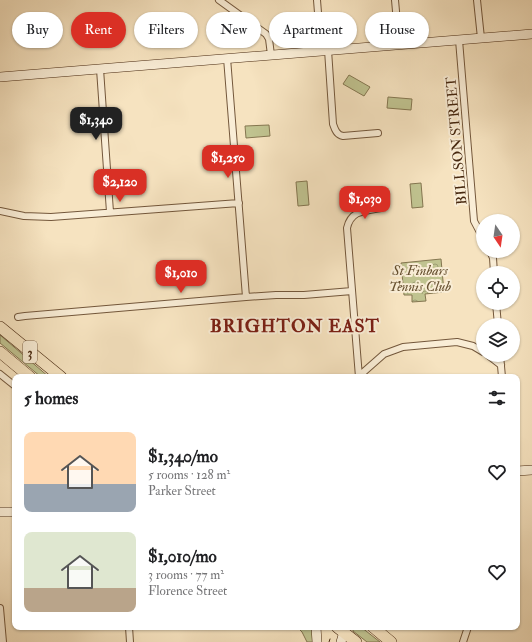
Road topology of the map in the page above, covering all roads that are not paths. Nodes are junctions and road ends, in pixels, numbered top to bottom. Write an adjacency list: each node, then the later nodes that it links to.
1 (219, 0): 5 (street)
2 (317, 0): 12 (street)
3 (395, 0): 6 (street)
4 (478, 0): 8 (street)
5 (225, 2): 13 (street)
6 (396, 12)
7 (532, 34): 8 (street)
8 (481, 38): 9 (street)
9 (459, 40): 10 (street); 22 (street, BILLSON STREET)
10 (429, 42)
11 (365, 47): 12 (street)
12 (325, 50): 13 (street); 17 (street)
13 (271, 55): 14 (street)
14 (227, 58): 15 (street); 18 (street)
15 (100, 69): 16 (street); 21 (street)
16 (0, 77)
17 (378, 133)
18 (239, 202): 21 (street); 24 (street)
19 (381, 208): 23 (street)
20 (0, 211): 21 (street)
21 (110, 212)
22 (476, 225)
23 (352, 291): 24 (street); 35 (street)
24 (246, 298): 25 (street)
25 (18, 317)
26 (0, 327): 34 (highway, 3)
27 (476, 348): 36 (street)
28 (0, 352): 33 (highway, 3)
29 (497, 362): 31 (street)
30 (501, 362): 31 (street)
31 (501, 365): 37 (street)
32 (0, 374): 38 (street)
33 (26, 374)
34 (57, 374)
35 (359, 374)
36 (362, 374)
37 (502, 374)
38 (12, 384)
39 (532, 470): 40 (street)
40 (520, 471)
41 (0, 512): 42 (street)
42 (12, 512)
43 (0, 608): 49 (street)
44 (129, 630): 50 (street)
45 (316, 630): 51 (street)
46 (377, 630): 53 (highway)
47 (467, 630): 54 (street)
48 (342, 632): 52 (highway)
49 (3, 642)
50 (130, 642)
51 (318, 642)
52 (356, 642)
53 (391, 642)
54 (463, 642)

